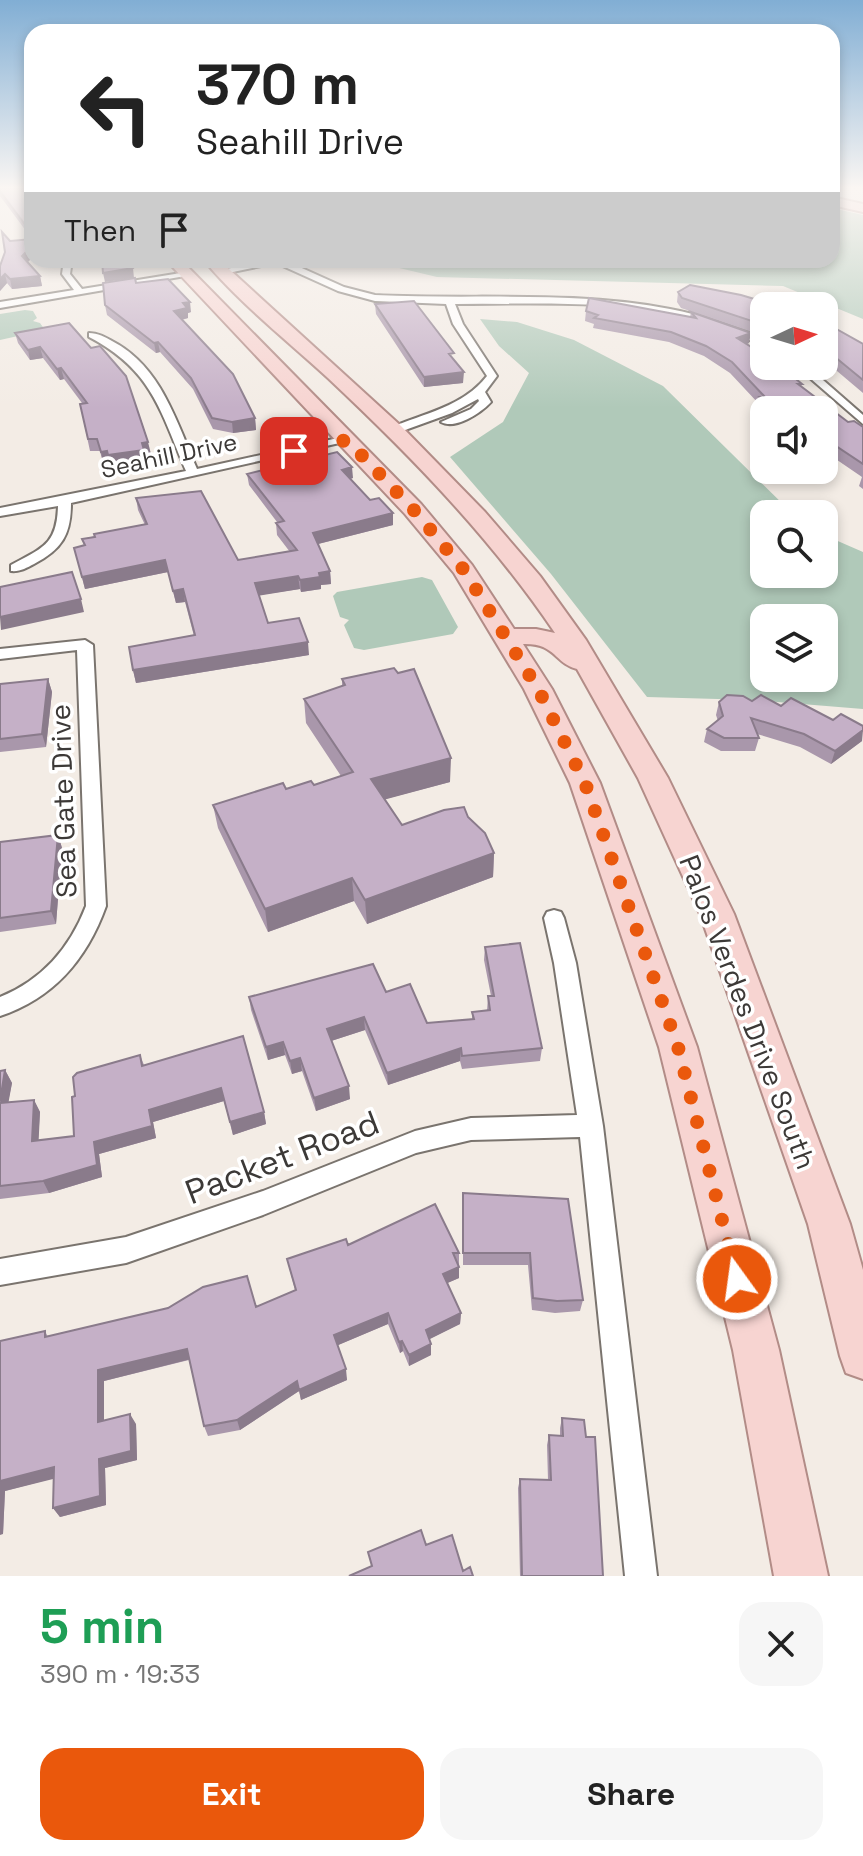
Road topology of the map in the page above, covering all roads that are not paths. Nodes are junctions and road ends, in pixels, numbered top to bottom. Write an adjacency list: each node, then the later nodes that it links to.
1 (67, 268): 6 (street)
2 (180, 268): 5 (main road)
3 (219, 268): 13 (main road, Palos Verdes Drive South)
4 (296, 268): 7 (street)
5 (187, 275): 6 (street); 14 (main road)
6 (80, 292): 8 (street)
7 (450, 301): 10 (street); 13 (street)
8 (0, 305)
9 (93, 335): 15 (street)
10 (750, 337)
11 (817, 380): 12 (street)
12 (863, 421)
13 (394, 430): 14 (main road); 21 (main road, Palos Verdes Drive South)
14 (347, 440): 15 (street, Seahill Drive); 19 (main road)
15 (193, 473): 16 (street, Seahill Drive)
16 (64, 501): 17 (street, Seahill Drive); 18 (street)
17 (0, 512)
18 (16, 568)
19 (506, 638): 21 (main road); 28 (main road)
20 (0, 654): 23 (street, Sea Gate Drive)
21 (621, 721): 26 (main road, Palos Verdes Drive South)
22 (554, 918): 24 (street)
23 (0, 1007)
24 (591, 1126): 25 (street, Packet Road); 27 (street)
25 (0, 1272)
26 (863, 1356)
27 (641, 1576)
28 (801, 1576)

